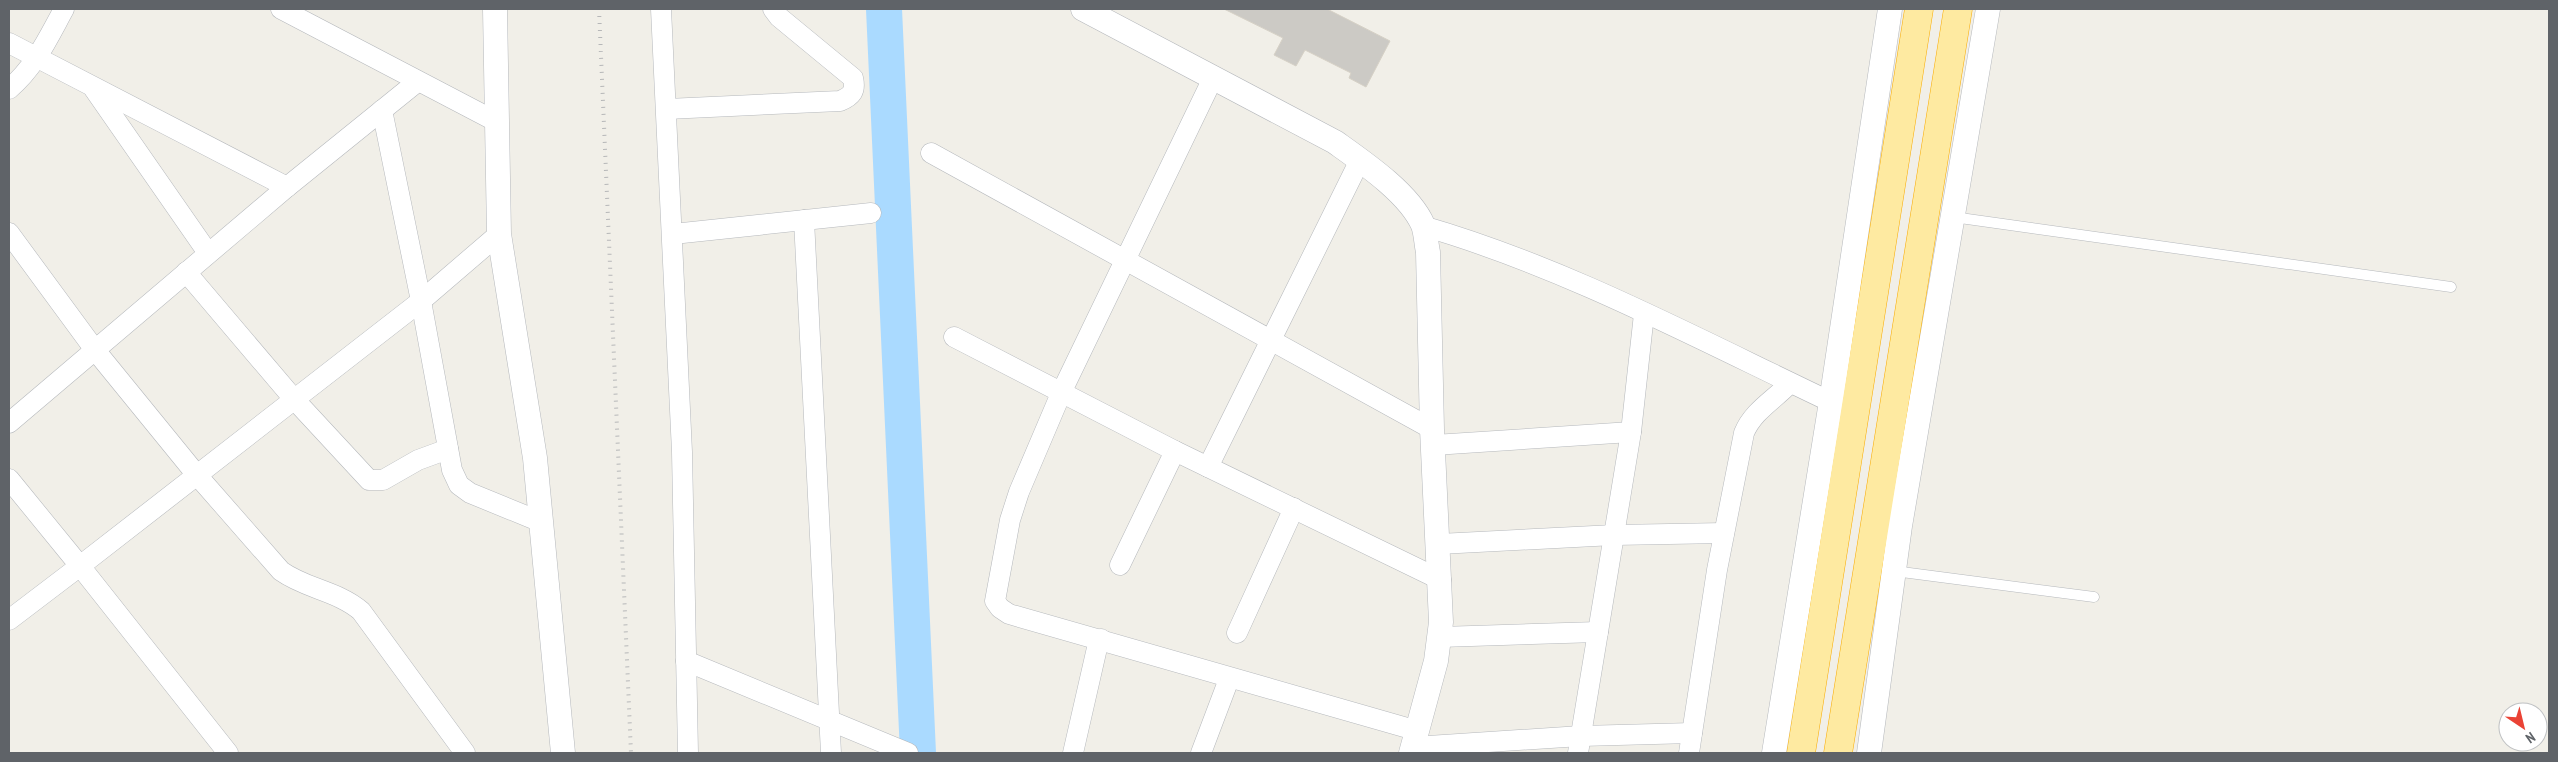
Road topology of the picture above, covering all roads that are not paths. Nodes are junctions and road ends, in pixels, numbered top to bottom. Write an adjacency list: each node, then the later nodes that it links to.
1 (64, 9): 12 (street)
2 (281, 9): 14 (street)
3 (495, 9): 19 (street)
4 (661, 9): 17 (street)
5 (773, 9): 17 (street)
6 (1082, 9): 13 (street)
7 (1890, 9): 42 (street)
8 (1919, 9): 82 (highway)
9 (1958, 9): 83 (highway)
10 (1988, 9): 24 (street)
11 (9, 43): 12 (street)
12 (37, 58): 15 (street); 16 (street)
13 (1213, 78): 21 (street); 31 (street)
14 (417, 82): 18 (street); 19 (street)
15 (91, 85): 22 (street); 30 (street)
16 (9, 89)
17 (667, 109): 29 (street)
18 (382, 110): 22 (street); 34 (street)
19 (497, 122): 28 (street)
20 (931, 153): 31 (street)
21 (1360, 160): 26 (street); 37 (street)
22 (287, 187): 30 (street)
23 (871, 213): 25 (street)
24 (1952, 217): 33 (lane); 58 (street)
25 (804, 220): 29 (street); 68 (street)
26 (1423, 226): 35 (street); 45 (street)
27 (9, 233): 38 (street)
28 (499, 234): 34 (street); 52 (street)
29 (673, 234): 66 (street)
30 (208, 253): 32 (street)
31 (1126, 259): 37 (street); 40 (street)
32 (186, 272): 38 (street); 41 (street)
33 (2451, 287)
34 (422, 301): 41 (street); 46 (street)
35 (1644, 314): 39 (street); 44 (street)
36 (954, 337): 40 (street)
37 (1271, 339): 45 (street); 48 (street)
38 (94, 350): 43 (street); 49 (street)
39 (1790, 382): 42 (street); 53 (street)
40 (1062, 391): 47 (street); 65 (street)
41 (293, 398): 46 (street); 49 (street)
42 (1830, 402): 81 (street)
43 (9, 424)
44 (1630, 432): 45 (street); 54 (street)
45 (1433, 437): 55 (street)
46 (448, 449): 52 (street)
47 (1175, 451): 48 (street); 56 (street)
48 (1208, 467): 51 (street)
49 (196, 474): 57 (street); 74 (street)
50 (9, 479): 57 (street)
51 (1294, 508): 59 (street); 63 (street)
52 (541, 522): 75 (street)
53 (1724, 533): 54 (street); 69 (street)
54 (1614, 535): 55 (street); 62 (street)
55 (1439, 544): 59 (street)
56 (1120, 564)
57 (80, 566): 61 (street); 73 (street)
58 (1894, 571): 60 (lane); 84 (street)
59 (1441, 580): 64 (street)
60 (2094, 597)
61 (9, 620)
62 (1598, 632): 64 (street); 71 (street)
63 (1237, 633)
64 (1440, 637): 70 (street)
65 (1101, 639): 67 (street); 78 (street)
66 (686, 661): 68 (street); 76 (street)
67 (1229, 679): 70 (street); 79 (street)
68 (829, 720): 72 (street); 77 (street)
69 (1692, 732): 71 (street); 80 (street)
70 (1414, 744): 71 (street)
71 (1579, 745)
72 (904, 752)
73 (228, 753)
74 (465, 753)
75 (563, 753)
76 (688, 753)
77 (831, 753)
78 (1073, 753)
79 (1201, 753)
80 (1688, 753)
81 (1774, 753)
82 (1801, 753)
83 (1838, 753)
84 (1869, 753)

